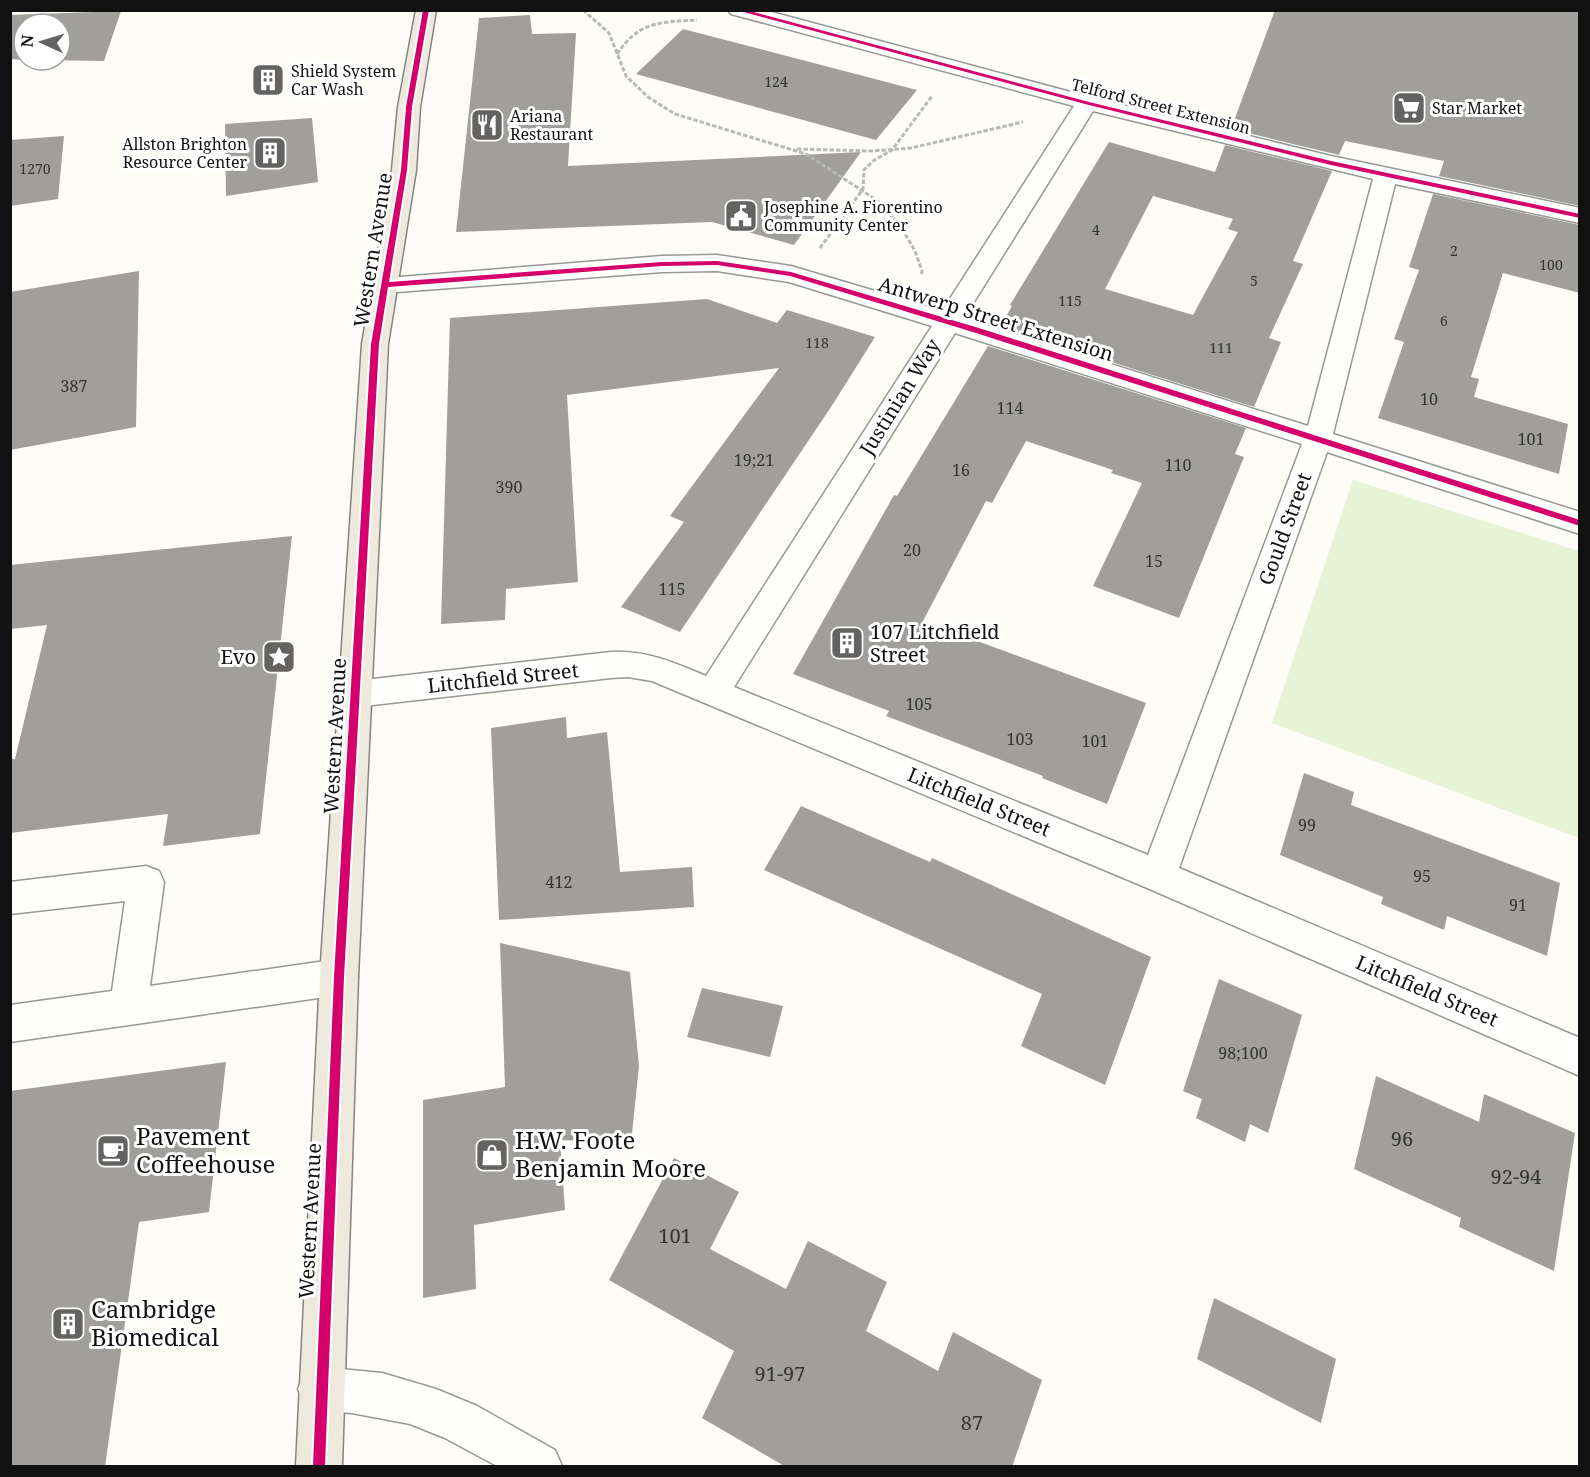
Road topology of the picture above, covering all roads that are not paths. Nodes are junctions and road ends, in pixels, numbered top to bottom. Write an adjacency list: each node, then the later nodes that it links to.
1 (426, 10): 6 (main road, Western Avenue)
2 (738, 10): 3 (street, Telford Street Extension)
3 (1087, 103): 4 (street, Telford Street Extension); 7 (street, Justinian Way)
4 (1386, 175): 5 (street, Telford Street Extension); 8 (street, Gould Street)
5 (1580, 216)
6 (384, 285): 7 (street, Antwerp Street Extension); 11 (main road, Western Avenue)
7 (948, 322): 8 (street, Antwerp Street Extension); 10 (street, Justinian Way)
8 (1318, 439): 9 (street, Antwerp Street Extension); 12 (street, Gould Street)
9 (1580, 523)
10 (713, 692): 11 (street, Litchfield Street); 12 (street, Litchfield Street)
11 (355, 694): 14 (main road, Western Avenue)
12 (1158, 876): 17 (street, Litchfield Street)
13 (10, 898): 15 (street)
14 (339, 977): 15 (street); 18 (main road, Western Avenue)
15 (128, 1008): 16 (street)
16 (10, 1024)
17 (1580, 1057)
18 (320, 1389): 19 (main road, Western Avenue); 20 (street)
19 (319, 1467)
20 (539, 1467)

